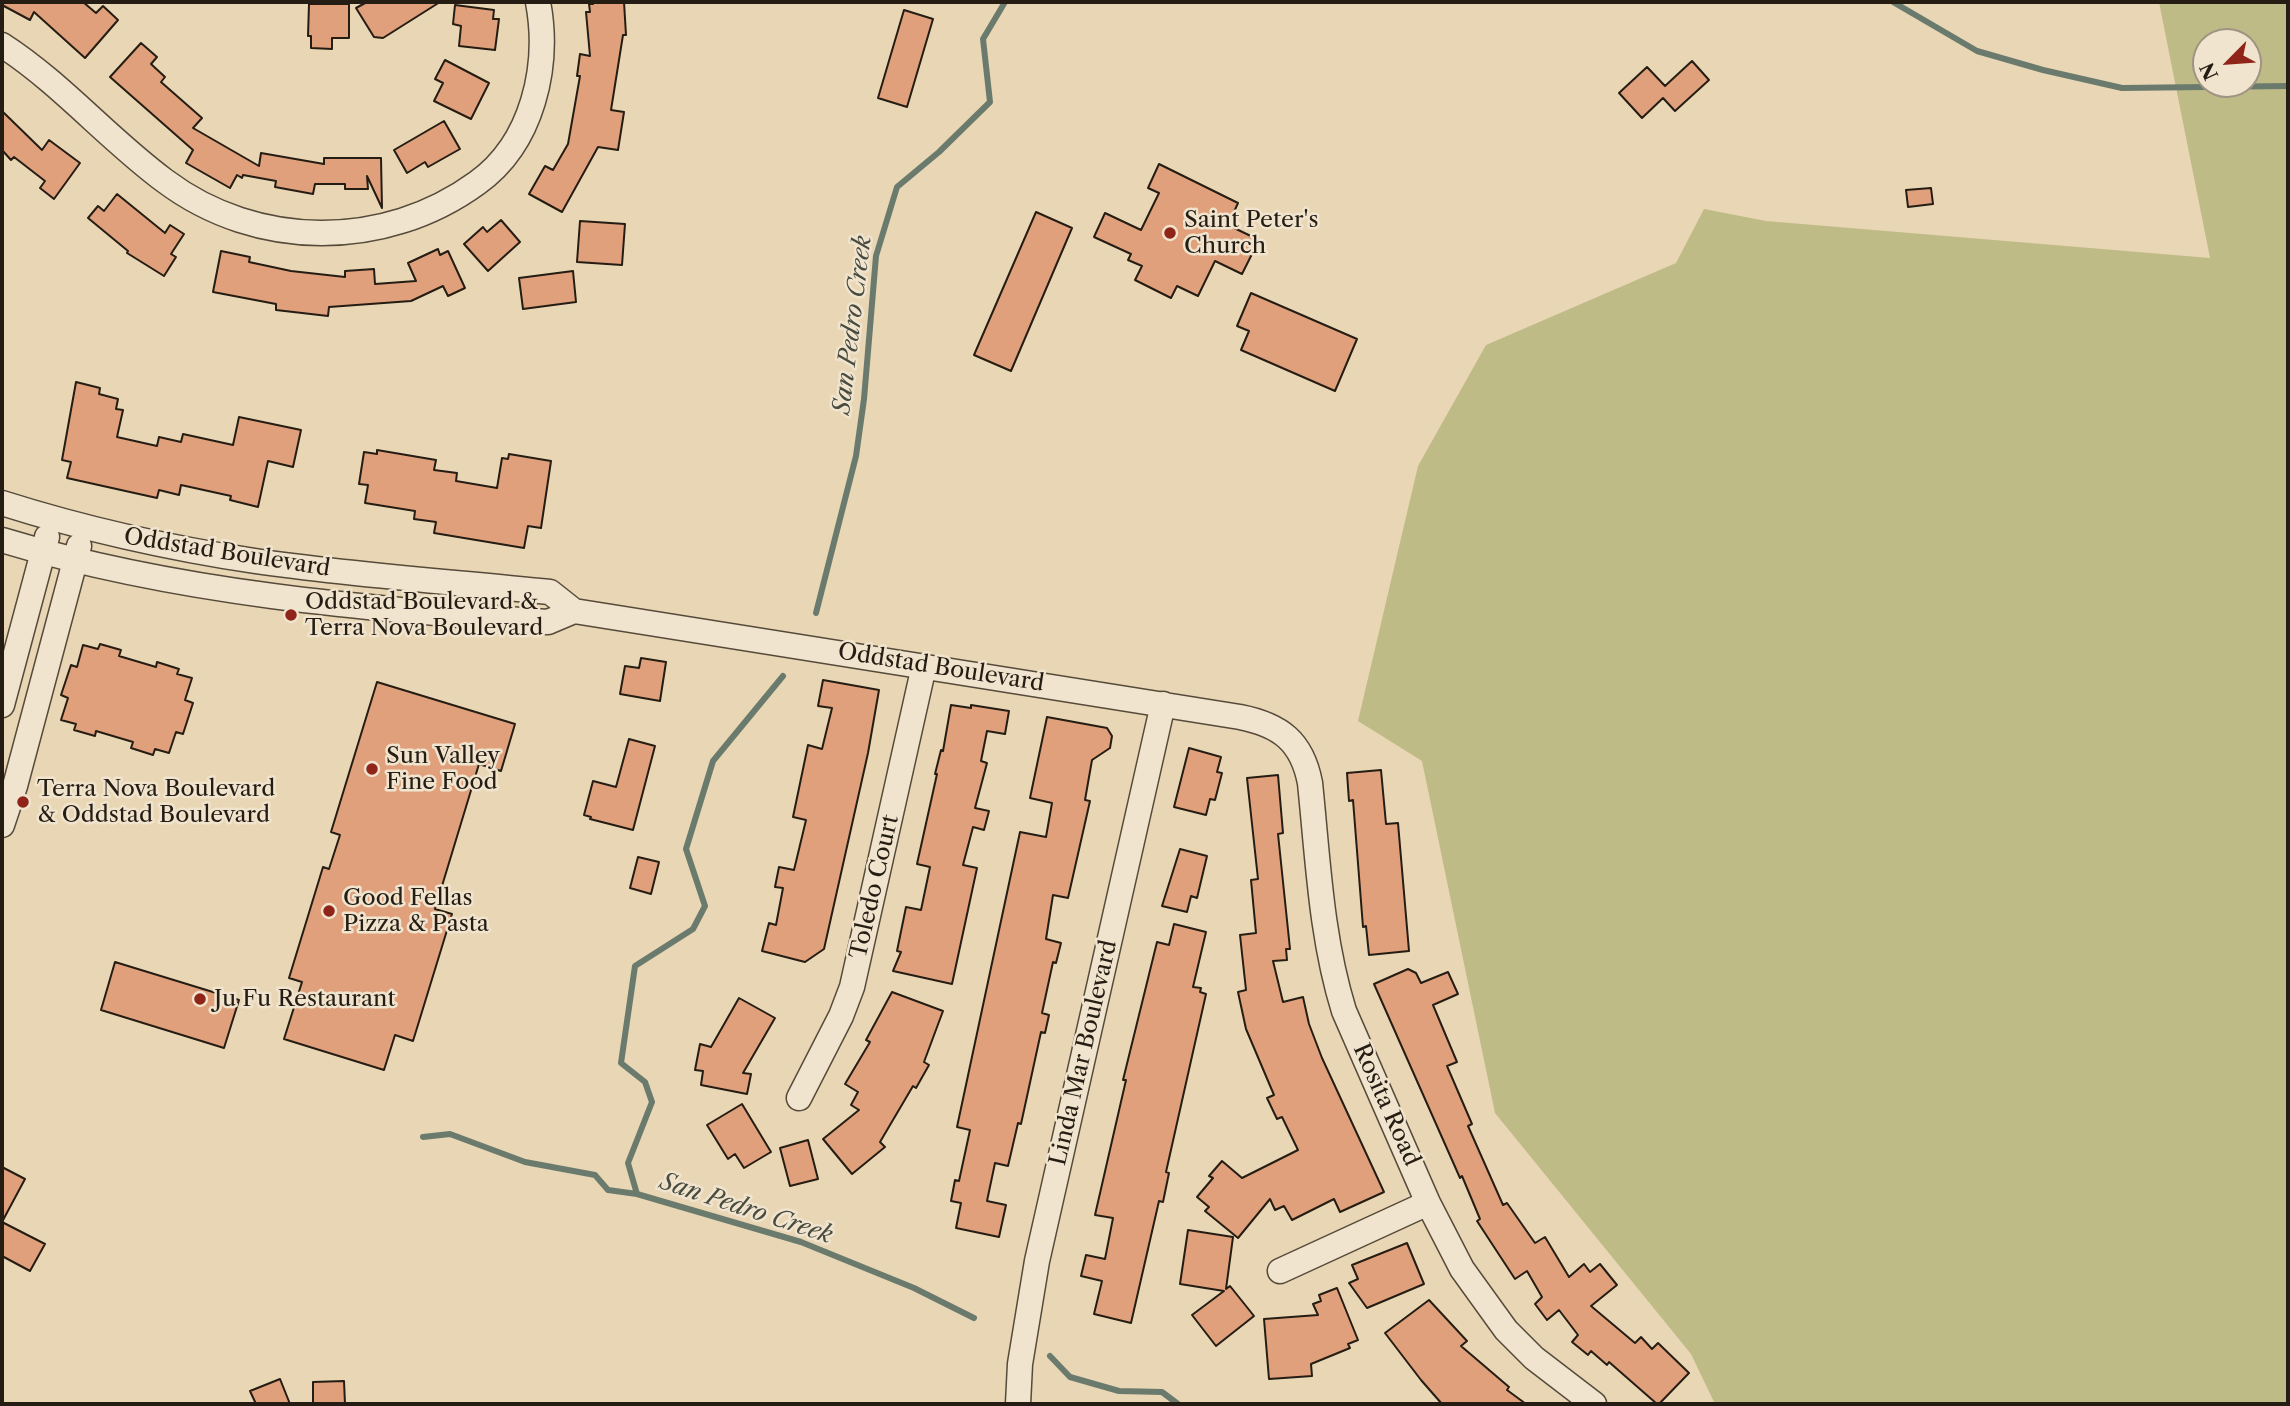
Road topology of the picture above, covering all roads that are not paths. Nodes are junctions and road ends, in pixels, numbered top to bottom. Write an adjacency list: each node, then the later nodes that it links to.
1 (538, 2): 2 (street)
2 (2, 45)
3 (2, 503): 4 (street, Oddstad Boulevard)
4 (51, 518): 5 (street, Oddstad Boulevard); 7 (street)
5 (83, 527): 8 (street); 9 (street, Oddstad Boulevard)
6 (2, 540): 7 (street, Oddstad Boulevard)
7 (42, 552): 8 (street, Oddstad Boulevard); 12 (street)
8 (75, 561): 9 (street, Oddstad Boulevard); 14 (street)
9 (574, 611): 10 (street, Oddstad Boulevard)
10 (925, 666): 11 (street, Oddstad Boulevard); 15 (street, Toledo Court)
11 (1163, 704): 13 (street, Oddstad Boulevard); 18 (street, Linda Mar Boulevard)
12 (2, 705)
13 (1298, 748): 16 (street, Rosita Road)
14 (2, 825)
15 (799, 1098)
16 (1428, 1203): 17 (street); 19 (street, Rosita Road)
17 (1280, 1271)
18 (1018, 1404)
19 (1594, 1404)

